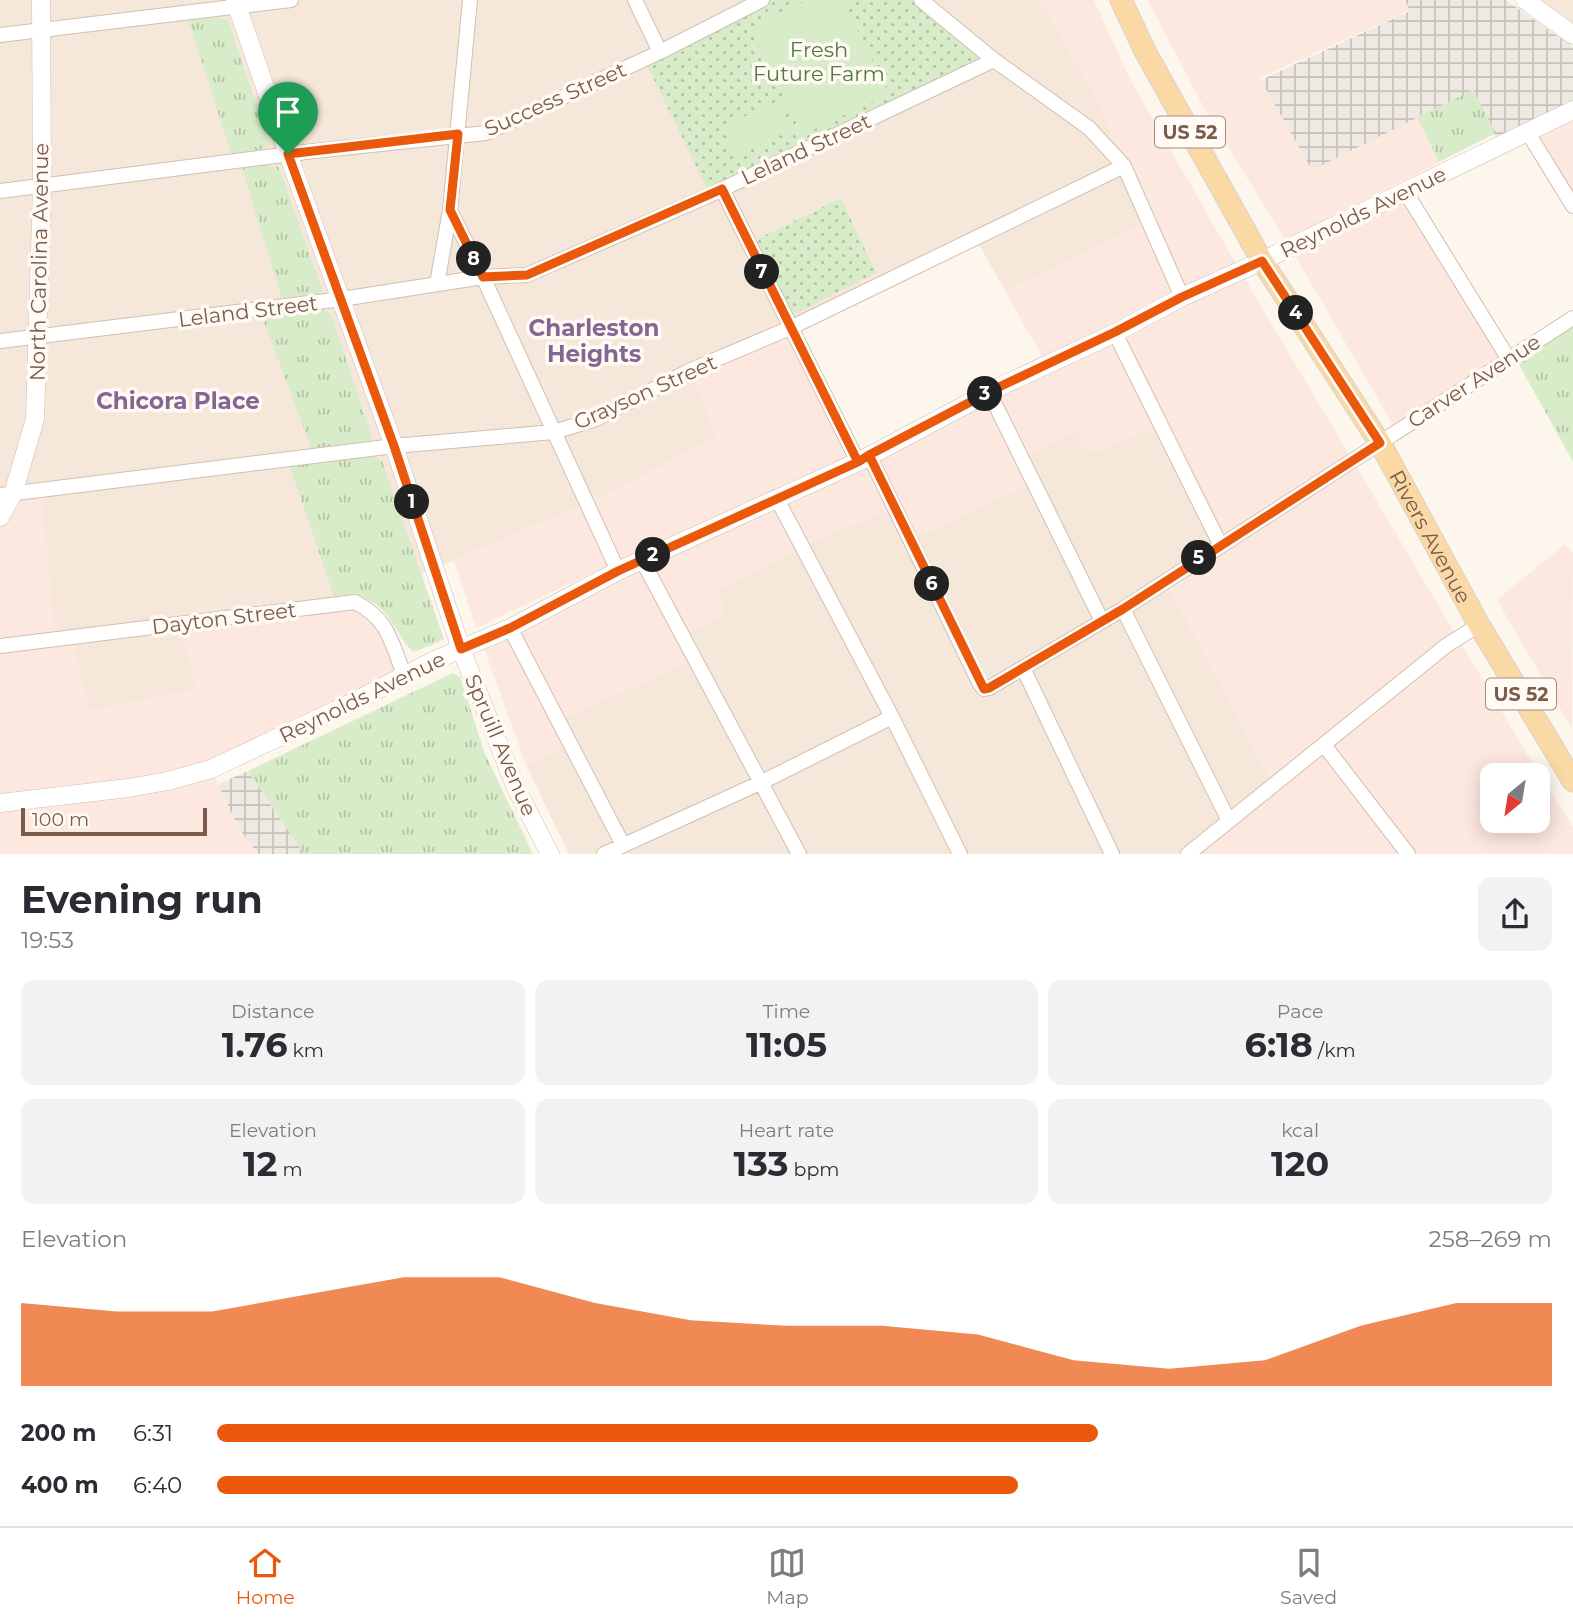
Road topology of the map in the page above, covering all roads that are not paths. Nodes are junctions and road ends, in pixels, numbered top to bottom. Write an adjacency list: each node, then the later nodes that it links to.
1 (41, 0): 10 (street, North Carolina Avenue)
2 (291, 0): 9 (street)
3 (470, 0): 17 (street)
4 (635, 0): 13 (street)
5 (762, 0): 13 (street, Success Street)
6 (921, 0): 14 (street)
7 (1121, 0): 26 (main road, Rivers Avenue / US 52)
8 (1525, 0): 12 (street)
9 (237, 4): 10 (street); 18 (street, Spruill Avenue)
10 (42, 29): 11 (street); 20 (street, North Carolina Avenue)
11 (0, 35)
12 (1573, 35)
13 (660, 52): 17 (street, Success Street)
14 (995, 60): 19 (street); 21 (street, Leland Street)
15 (1573, 110): 16 (street, Reynolds Avenue)
16 (1528, 133): 23 (street, Reynolds Avenue); 24 (street)
17 (458, 134): 18 (street, Success Street); 25 (street)
18 (288, 154): 20 (street, Success Street); 30 (street, Spruill Avenue)
19 (1125, 166): 29 (street); 32 (street, Grayson Street)
20 (42, 186): 22 (street, Success Street); 34 (street, North Carolina Avenue)
21 (722, 189): 27 (street, Leland Street); 32 (street)
22 (0, 191)
23 (1405, 191): 26 (street, Reynolds Avenue); 36 (street)
24 (1573, 206)
25 (450, 210): 27 (street); 28 (street)
26 (1262, 261): 29 (street, Reynolds Avenue); 39 (main road, Rivers Avenue / US 52)
27 (483, 277): 28 (street, Leland Street); 38 (street)
28 (437, 284): 30 (street, Leland Street)
29 (1182, 297): 33 (street, Reynolds Avenue)
30 (342, 299): 34 (street, Leland Street); 40 (street, Spruill Avenue)
31 (1573, 318): 36 (street, Carver Avenue)
32 (790, 328): 38 (street, Grayson Street); 41 (street)
33 (1115, 332): 37 (street, Reynolds Avenue); 45 (street)
34 (36, 335): 35 (street, Leland Street); 42 (street, North Carolina Avenue)
35 (0, 341)
36 (1508, 358): 39 (street, Carver Avenue)
37 (989, 393): 41 (street, Reynolds Avenue); 49 (street)
38 (554, 432): 40 (street, Grayson Street); 47 (street)
39 (1380, 443): 45 (street, Carver Avenue); 50 (main road, Rivers Avenue / US 52)
40 (394, 446): 42 (street, Grayson Street); 53 (street, Spruill Avenue)
41 (863, 458): 43 (street, Reynolds Avenue); 54 (street, Carver Avenue)
42 (7, 495): 44 (street, North Carolina Avenue)
43 (776, 497): 46 (street, Reynolds Avenue); 56 (street)
44 (0, 517)
45 (1220, 544): 48 (street, Carver Avenue)
46 (642, 560): 47 (street, Reynolds Avenue); 59 (street)
47 (618, 571): 51 (street, Reynolds Avenue)
48 (1123, 609): 49 (street, Carver Avenue); 61 (street)
49 (1102, 621): 54 (street, Carver Avenue)
50 (1479, 625): 57 (street); 58 (main road, Rivers Avenue / US 52)
51 (510, 628): 53 (street, Reynolds Avenue); 62 (street)
52 (0, 646): 55 (street, Dayton Street)
53 (461, 649): 55 (street, Reynolds Avenue); 64 (street, Spruill Avenue)
54 (1023, 668): 68 (street)
55 (405, 677): 60 (street, Reynolds Avenue)
56 (892, 717): 59 (street); 67 (street)
57 (1324, 745): 61 (street); 70 (street)
58 (1573, 781)
59 (762, 782): 62 (street); 66 (street)
60 (0, 803)
61 (1229, 821): 63 (street)
62 (622, 845): 65 (street)
63 (1207, 848): 69 (street)
64 (550, 854)
65 (604, 854)
66 (799, 854)
67 (960, 854)
68 (1112, 854)
69 (1188, 854)
70 (1408, 854)

